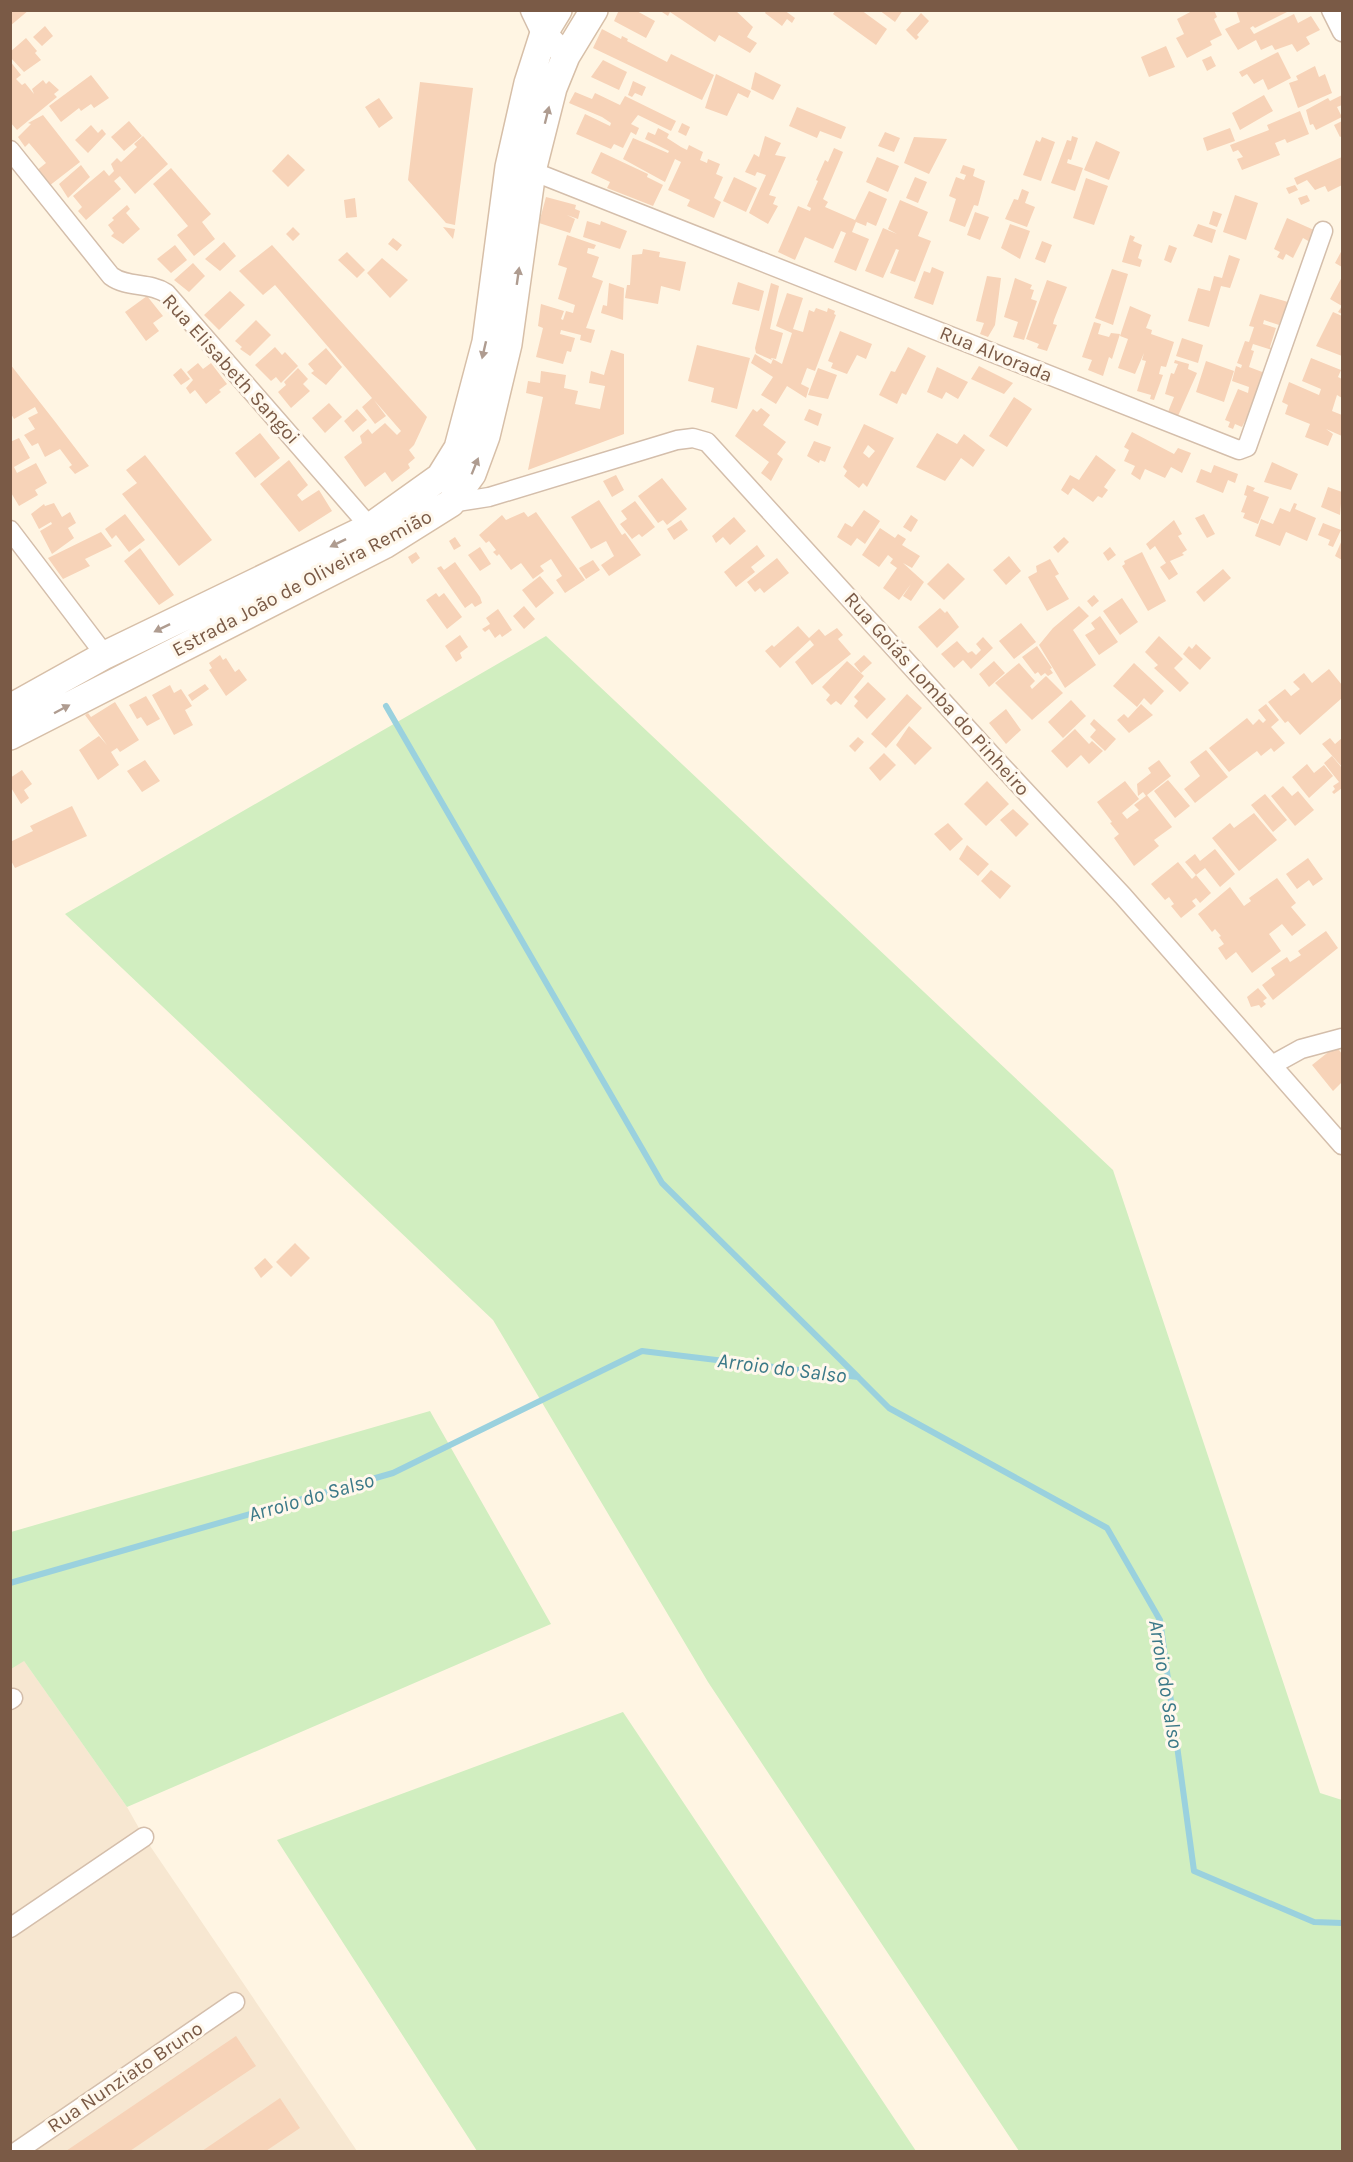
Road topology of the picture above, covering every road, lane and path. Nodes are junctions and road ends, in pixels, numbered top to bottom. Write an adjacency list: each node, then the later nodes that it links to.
1 (594, 10): 5 (main road, Estrada João de Oliveira Remião)
2 (1331, 10): 4 (street)
3 (545, 18): 5 (street); 10 (main road, Estrada João de Oliveira Remião, one-way to 10)
4 (1342, 33)
5 (566, 56): 7 (main road, Estrada João de Oliveira Remião, one-way to 5)
6 (10, 150): 10 (street, Rua Elisabeth Sangoi)
7 (532, 171): 8 (street, Rua Alvorada); 9 (main road, Estrada João de Oliveira Remião, one-way to 7)
8 (1323, 231)
9 (451, 503): 14 (main road, Estrada João de Oliveira Remião, one-way to 9); 16 (street, Rua Goiás Lomba do Pinheiro)
10 (370, 527): 12 (main road, Estrada João de Oliveira Remião, one-way to 12)
11 (10, 530): 12 (street)
12 (105, 655): 13 (main road, Estrada João de Oliveira Remião)
13 (10, 708)
14 (10, 736)
15 (1342, 1038): 16 (street)
16 (1272, 1065): 17 (street, Rua Goiás Lomba do Pinheiro)
17 (1342, 1145)
18 (144, 1837): 19 (street)
19 (10, 1928)
20 (235, 2002): 21 (street, Rua Nunziato Bruno)
21 (16, 2151)

